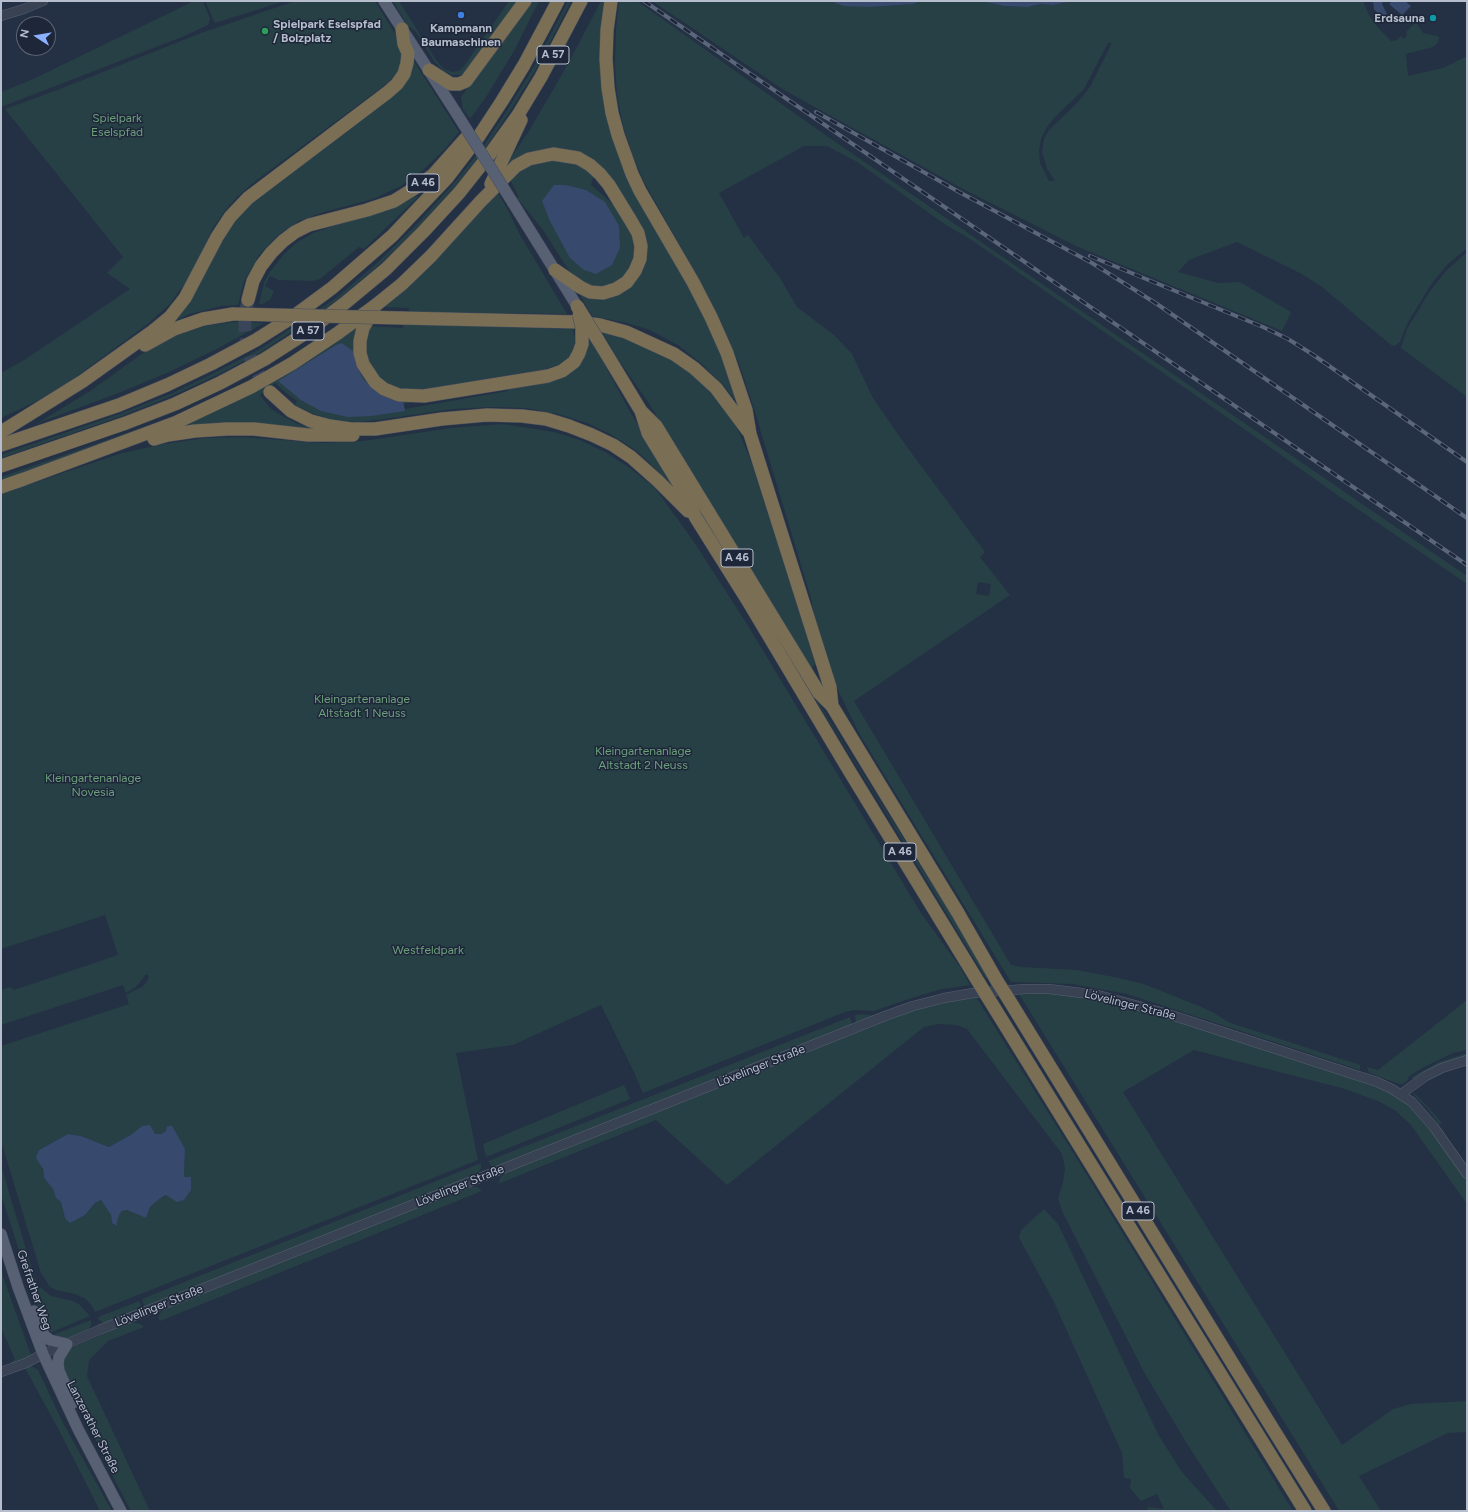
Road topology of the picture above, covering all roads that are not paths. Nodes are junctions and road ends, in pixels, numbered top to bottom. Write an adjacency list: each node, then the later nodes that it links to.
1 (384, 1): 9 (main road)
2 (525, 1): 10 (highway)
3 (549, 1): 14 (highway, A 46)
4 (558, 1): 22 (highway, A 57)
5 (581, 1): 11 (highway, A 57)
6 (611, 1): 21 (highway)
7 (39, 2): 8 (street)
8 (1, 16)
9 (402, 29): 10 (main road); 20 (highway)
10 (429, 70): 13 (main road, bridge)
11 (528, 99): 12 (highway); 23 (highway, A 57)
12 (481, 201): 13 (highway); 15 (highway)
13 (555, 270): 16 (main road, A 46)
14 (248, 300)
15 (376, 305): 16 (highway, bridge); 24 (highway)
16 (576, 306): 18 (highway, A 46, bridge)
17 (270, 392): 19 (highway, A 46)
18 (641, 411): 26 (highway); 27 (highway, A 46)
19 (376, 429): 24 (highway); 26 (highway, A 46)
20 (1, 433): 21 (highway, bridge)
21 (750, 434): 27 (highway)
22 (1, 445)
23 (1, 466)
24 (16, 482): 25 (highway)
25 (1, 487)
26 (696, 518): 37 (highway, A 46, bridge)
27 (832, 706): 38 (highway, A 46, bridge)
28 (1467, 1060): 29 (street)
29 (1401, 1094): 30 (street, Lövelinger Straße); 32 (street, Lövelinger Straße)
30 (1467, 1174)
31 (2, 1238): 32 (main road); 33 (main road, Grefrather Weg)
32 (68, 1344): 33 (street, Lövelinger Straße); 35 (main road)
33 (43, 1354): 34 (street, Lövelinger Straße); 35 (main road, Lanzerather Straße)
34 (1, 1372)
35 (78, 1429): 36 (main road, Lanzerather Straße)
36 (121, 1511)
37 (1305, 1511)
38 (1324, 1511)

